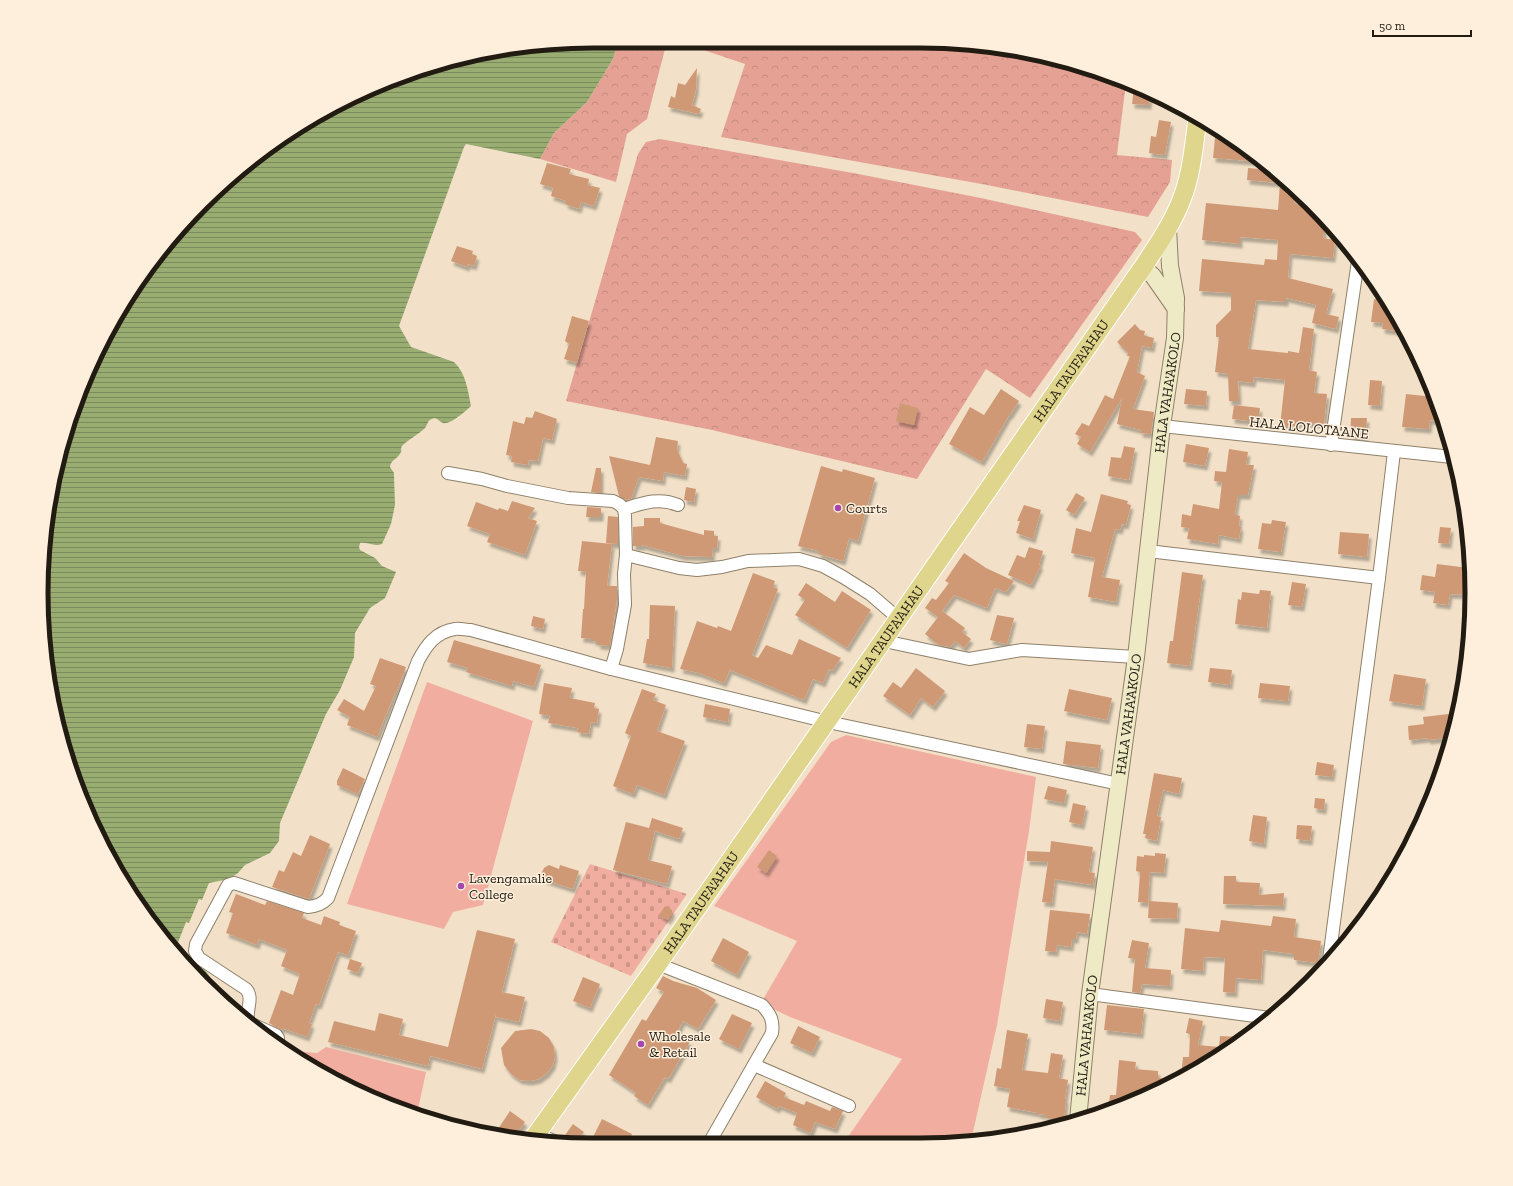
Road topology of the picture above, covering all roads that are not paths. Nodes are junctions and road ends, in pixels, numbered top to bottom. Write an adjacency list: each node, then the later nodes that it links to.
1 (1197, 124): 2 (main road, HALA TAUFA'AHAU)
2 (1168, 228): 3 (main road, HALA TAUFA'AHAU); 5 (main road, HALA VAHA'AKOLO)
3 (1143, 267): 5 (main road); 16 (main road, HALA TAUFA'AHAU)
4 (1357, 268): 7 (street)
5 (1176, 308): 6 (main road, HALA VAHA'AKOLO)
6 (1162, 426): 7 (street, HALA LOLOTA'ANE); 13 (main road, HALA VAHA'AKOLO)
7 (1331, 445): 8 (street, HALA LOLOTA'ANE)
8 (1394, 452): 9 (street, HALA LOLOTA'ANE); 15 (street)
9 (1447, 457)
10 (448, 472): 12 (street)
11 (678, 505): 12 (street)
12 (624, 509): 14 (street)
13 (1148, 551): 15 (street); 18 (main road, HALA VAHA'AKOLO)
14 (626, 556): 16 (street); 19 (street)
15 (1379, 578): 22 (street)
16 (899, 619): 17 (main road, HALA TAUFA'AHAU)
17 (884, 641): 18 (street); 20 (main road, HALA TAUFA'AHAU)
18 (1136, 657): 21 (main road, HALA VAHA'AKOLO)
19 (611, 669): 20 (street); 25 (street)
20 (828, 722): 21 (street); 23 (main road, HALA TAUFA'AHAU)
21 (1119, 784): 24 (main road, HALA VAHA'AKOLO)
22 (1330, 952)
23 (658, 964): 27 (street); 30 (main road, HALA TAUFA'AHAU)
24 (1090, 994): 26 (street); 29 (main road, HALA VAHA'AKOLO)
25 (249, 1015)
26 (1262, 1017)
27 (754, 1065): 28 (street); 31 (street)
28 (849, 1106)
29 (1079, 1114)
30 (537, 1135)
31 (712, 1138)

